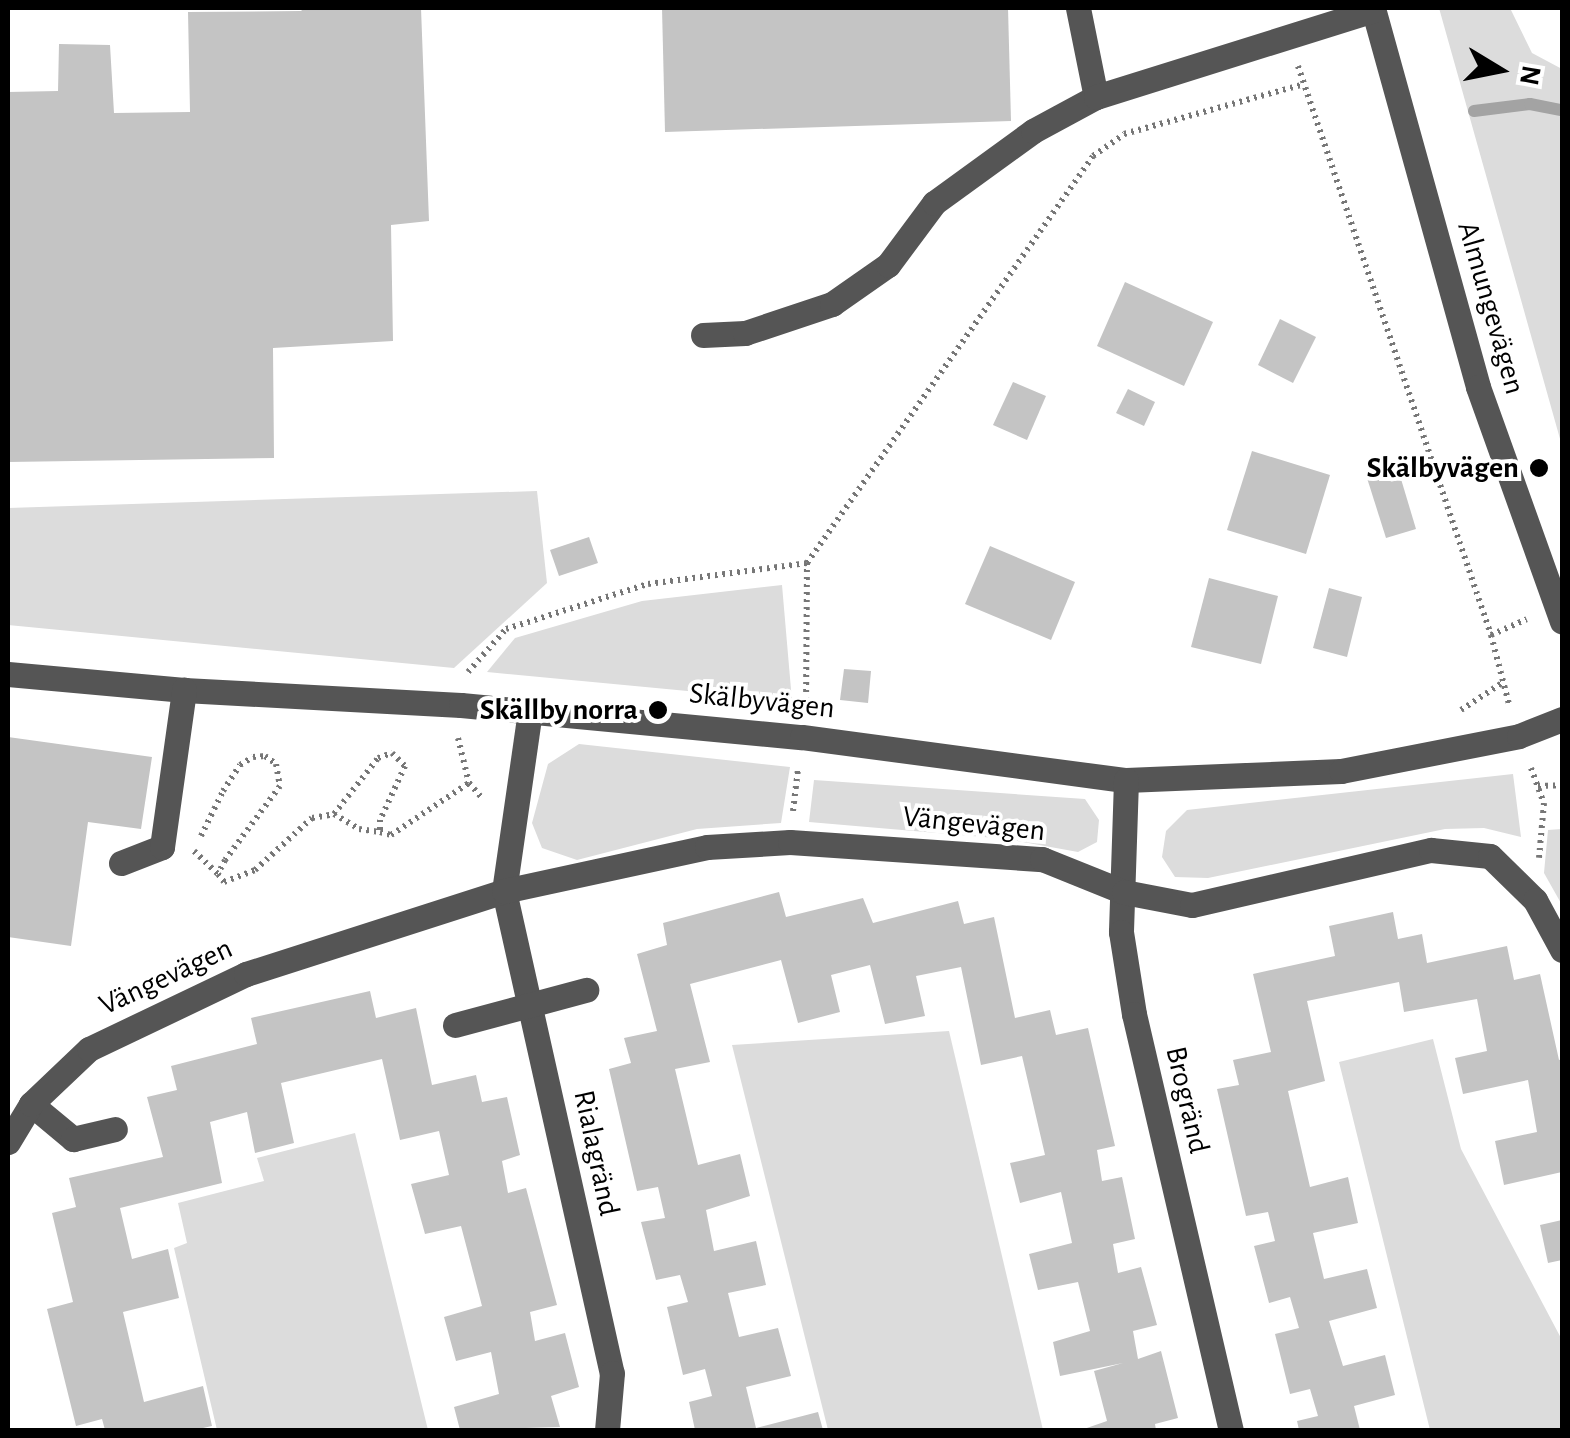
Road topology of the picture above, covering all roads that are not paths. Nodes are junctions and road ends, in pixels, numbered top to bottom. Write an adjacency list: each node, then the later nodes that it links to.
1 (1078, 8): 3 (street)
2 (1373, 9): 3 (street); 5 (street, Almungevägen)
3 (1096, 97): 4 (street)
4 (702, 335)
5 (1562, 621)
6 (8, 674): 7 (street, Skälbyvägen)
7 (184, 690): 8 (street, Skälbyvägen); 11 (street)
8 (530, 711): 10 (street, Skälbyvägen); 12 (street)
9 (1562, 719): 10 (street, Skälbyvägen)
10 (1126, 780): 13 (street, Brogränd)
11 (121, 862)
12 (504, 891): 13 (street, Vängevägen); 16 (street, Rialagränd); 18 (street, Vängevägen)
13 (1124, 892): 14 (street, Vängevägen); 22 (street, Brogränd)
14 (1562, 950)
15 (586, 990): 16 (street)
16 (530, 1004): 17 (street); 21 (street, Rialagränd)
17 (455, 1025)
18 (31, 1104): 19 (street); 20 (street, Vängevägen)
19 (115, 1129)
20 (8, 1142)
21 (607, 1430)
22 (1231, 1430)

